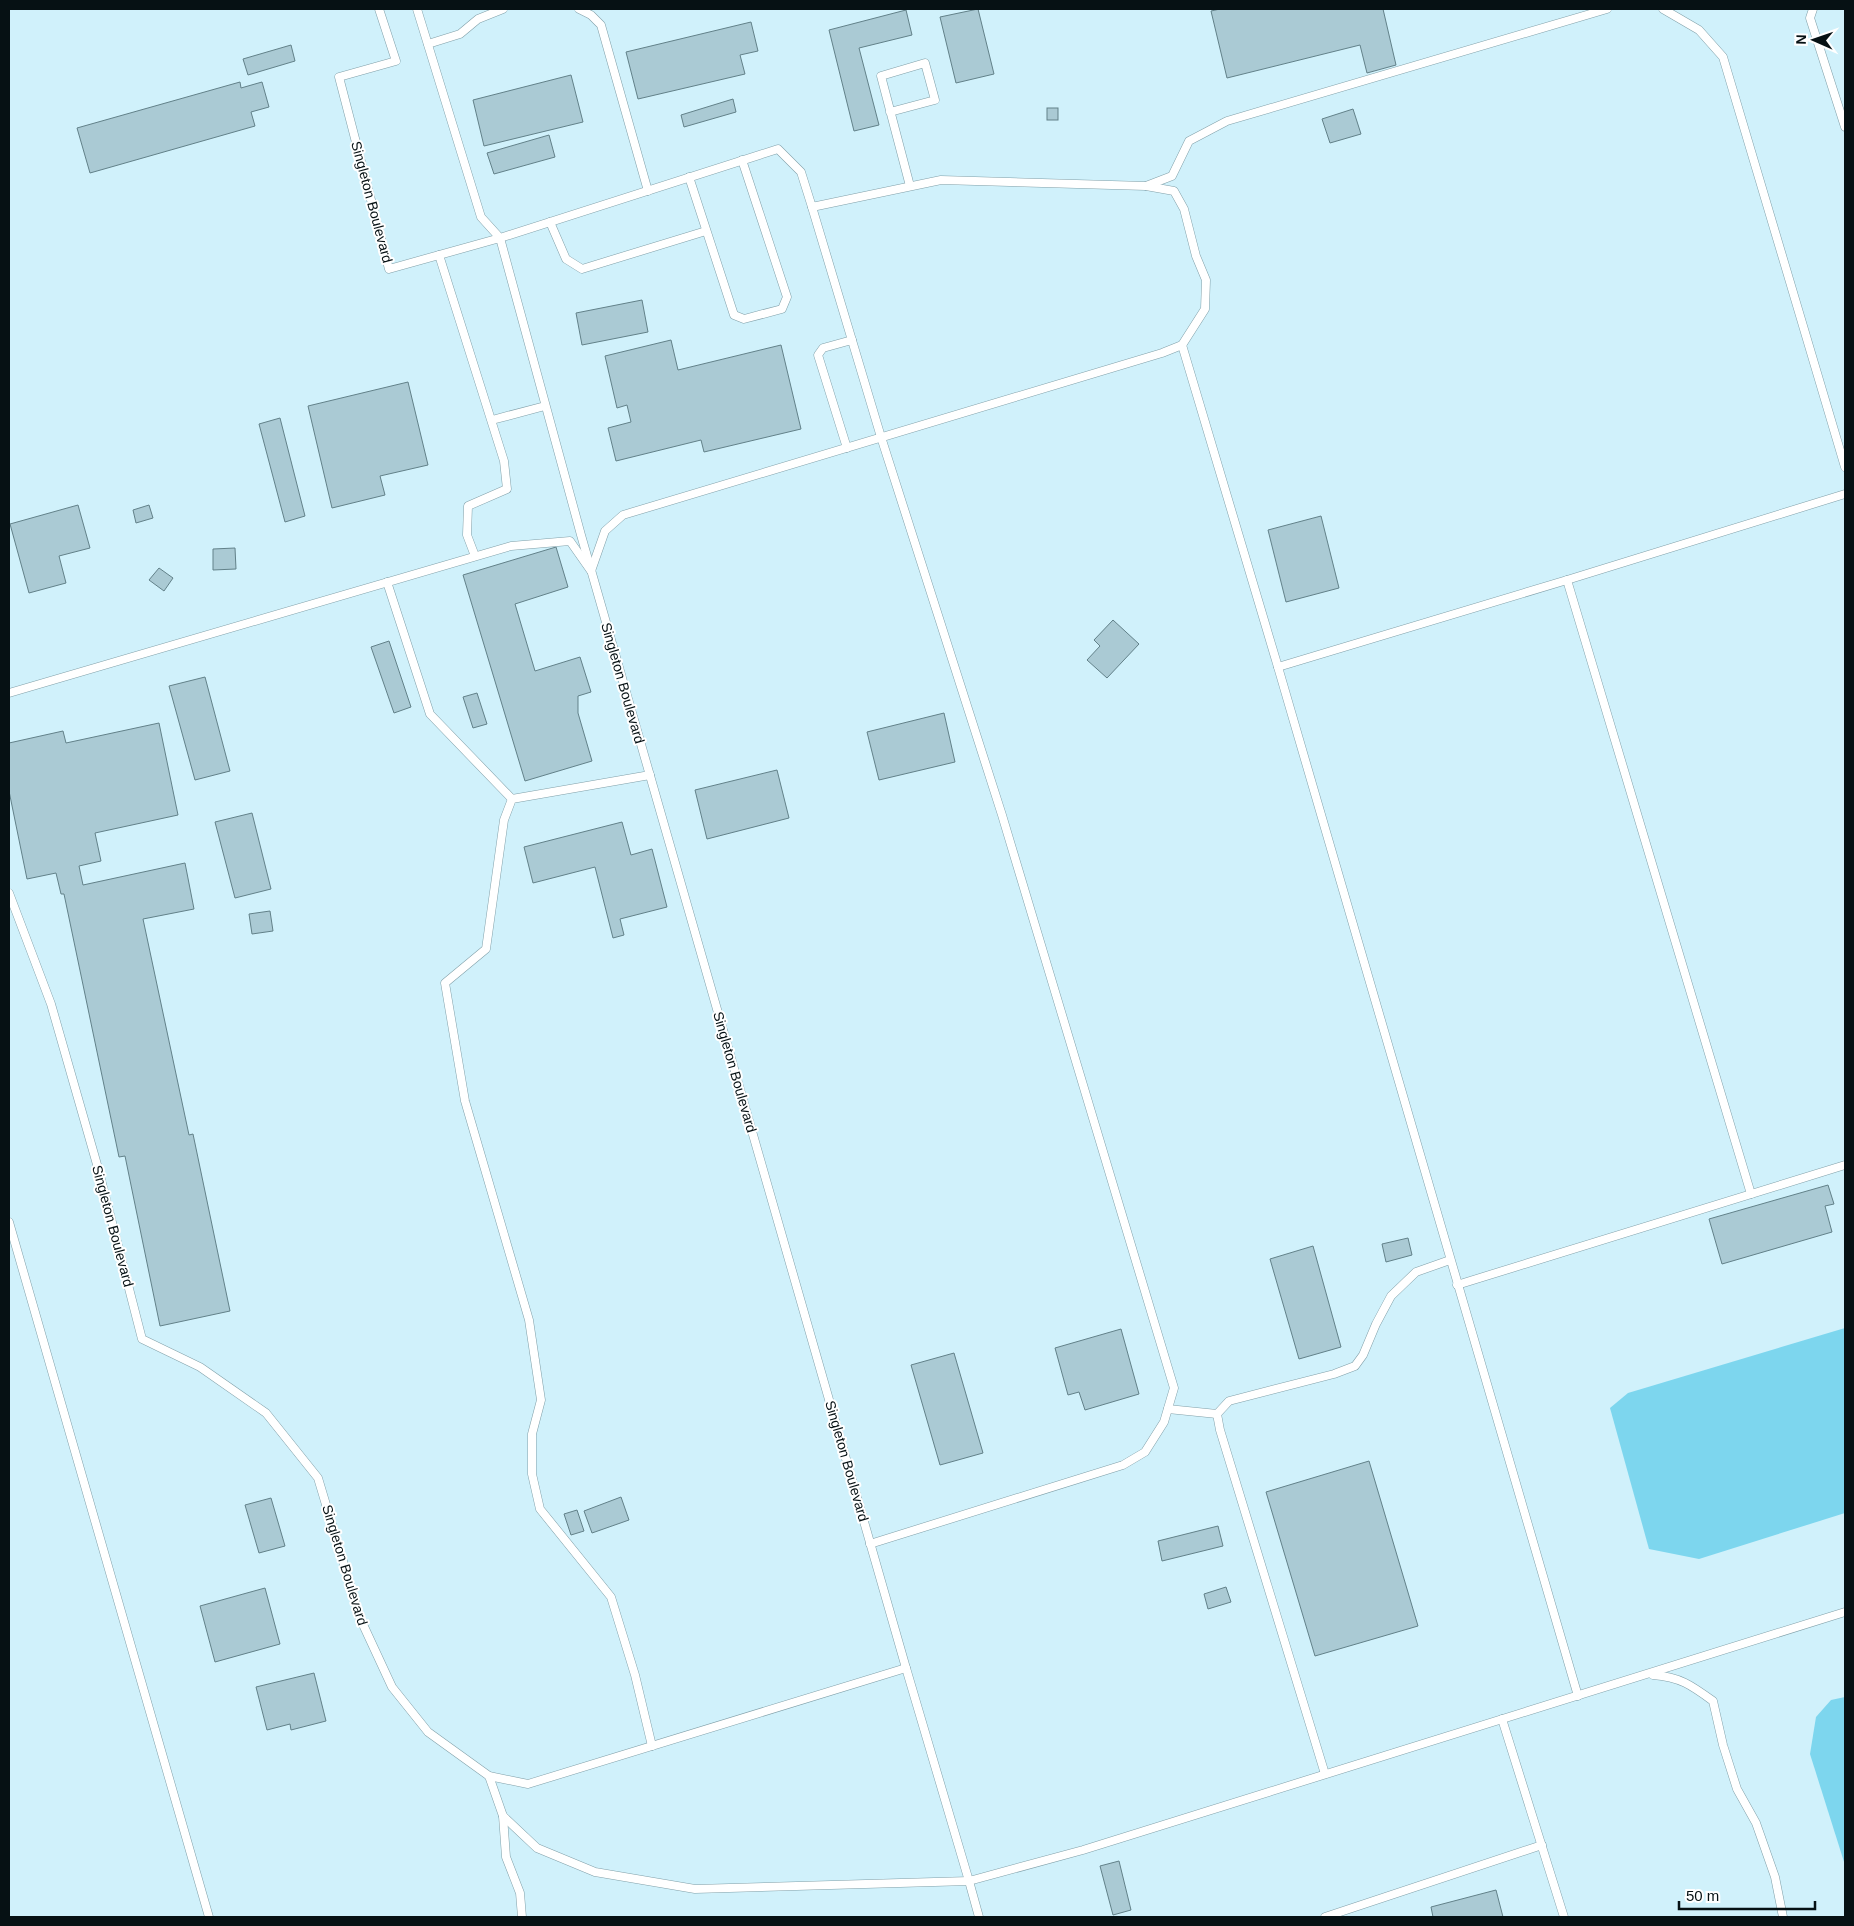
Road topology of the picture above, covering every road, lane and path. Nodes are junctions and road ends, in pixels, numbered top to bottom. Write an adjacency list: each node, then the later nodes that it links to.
1 (379, 9): 20 (lane, Singleton Boulevard)
2 (417, 9): 8 (lane)
3 (503, 9): 8 (lane)
4 (579, 9): 15 (lane)
5 (1607, 9): 14 (lane)
6 (1663, 9): 27 (lane)
7 (1813, 9): 10 (lane)
8 (428, 44): 19 (lane)
9 (890, 112): 9 (lane); 13 (lane)
10 (1845, 127)
11 (742, 160): 12 (lane); 16 (lane); 18 (lane)
12 (689, 177): 15 (lane); 18 (lane)
13 (910, 186): 14 (lane); 16 (lane)
14 (1146, 186): 22 (lane)
15 (648, 191): 17 (lane)
16 (812, 207): 21 (lane)
17 (550, 222): 18 (lane); 19 (lane)
18 (706, 231)
19 (500, 238): 20 (lane, Singleton Boulevard); 23 (lane, Singleton Boulevard)
20 (439, 255): 24 (lane)
21 (852, 340): 25 (lane); 26 (lane)
22 (1182, 345): 25 (lane); 33 (lane)
23 (545, 406): 24 (lane); 30 (lane, Singleton Boulevard)
24 (492, 420): 29 (lane)
25 (881, 437): 26 (lane); 43 (lane)
26 (847, 448): 30 (lane)
27 (1845, 467)
28 (1845, 494): 31 (lane)
29 (475, 556): 30 (lane); 32 (lane)
30 (591, 571): 35 (lane, Singleton Boulevard)
31 (1567, 580): 33 (lane); 39 (lane)
32 (387, 582): 34 (lane); 36 (lane)
33 (1278, 667): 41 (lane)
34 (9, 692)
35 (650, 775): 36 (lane); 45 (lane, Singleton Boulevard)
36 (512, 799): 51 (lane)
37 (9, 893): 53 (lane, Singleton Boulevard)
38 (1845, 1165): 39 (lane)
39 (1751, 1194): 42 (lane)
40 (9, 1222): 57 (lane)
41 (1450, 1260): 42 (lane); 44 (lane)
42 (1457, 1284): 49 (lane)
43 (1168, 1409): 44 (lane); 45 (lane)
44 (1217, 1414): 52 (lane)
45 (870, 1544): 47 (lane, Singleton Boulevard)
46 (1845, 1612): 48 (lane)
47 (906, 1668): 51 (lane, Singleton Boulevard); 56 (lane)
48 (1648, 1674): 49 (lane); 62 (lane)
49 (1578, 1696): 50 (lane)
50 (1502, 1719): 52 (lane); 55 (lane)
51 (652, 1746): 53 (lane, Singleton Boulevard)
52 (1325, 1774): 56 (lane)
53 (489, 1776): 54 (lane)
54 (504, 1816): 56 (lane); 58 (lane)
55 (1542, 1845): 60 (lane); 61 (lane)
56 (969, 1881): 59 (lane)
57 (209, 1917)
58 (522, 1917)
59 (979, 1917)
60 (1325, 1917)
61 (1564, 1917)
62 (1783, 1917)

